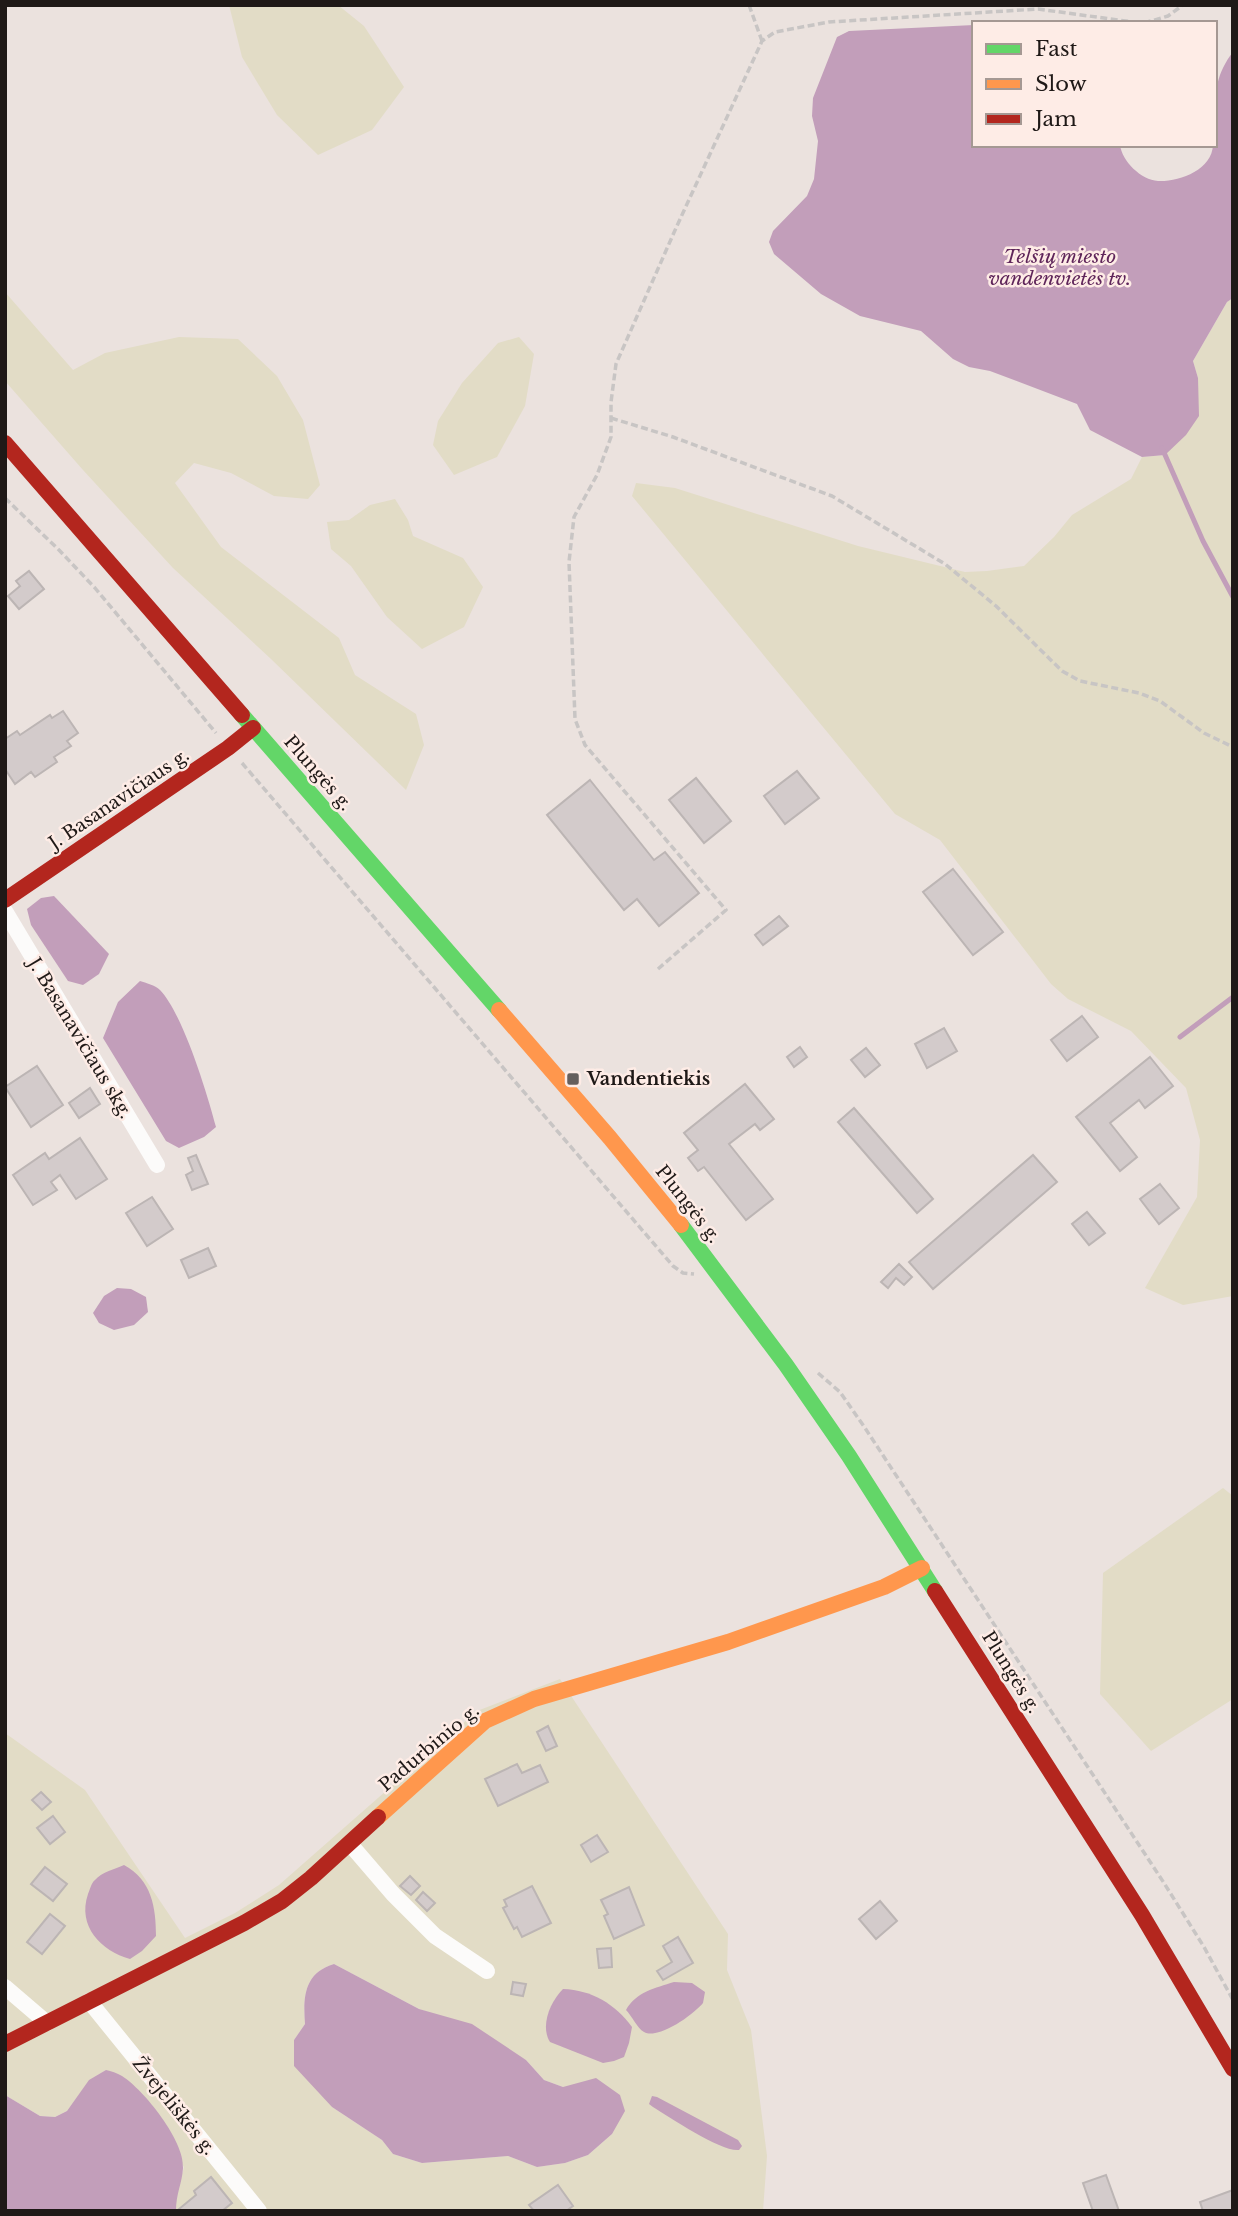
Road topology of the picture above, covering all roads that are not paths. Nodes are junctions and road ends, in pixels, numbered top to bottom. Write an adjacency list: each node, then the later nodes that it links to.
1 (5, 443): 2 (main road, Plungės g.)
2 (253, 728): 3 (main road, J. Basanavičiaus g.); 6 (main road, Plungės g.)
3 (5, 900)
4 (5, 911): 5 (street, J. Basanavičiaus skg.)
5 (157, 1165)
6 (922, 1568): 7 (main road, Padurbinio g.); 13 (main road, Plungės g.)
7 (350, 1844): 8 (street); 10 (main road, Padurbinio g.)
8 (488, 1971)
9 (5, 1987): 11 (street)
10 (89, 2001): 11 (main road, Padurbinio g.); 14 (street, Žvejeliškės g.)
11 (47, 2023): 12 (main road, Padurbinio g.)
12 (5, 2044)
13 (1233, 2069)
14 (259, 2211)

